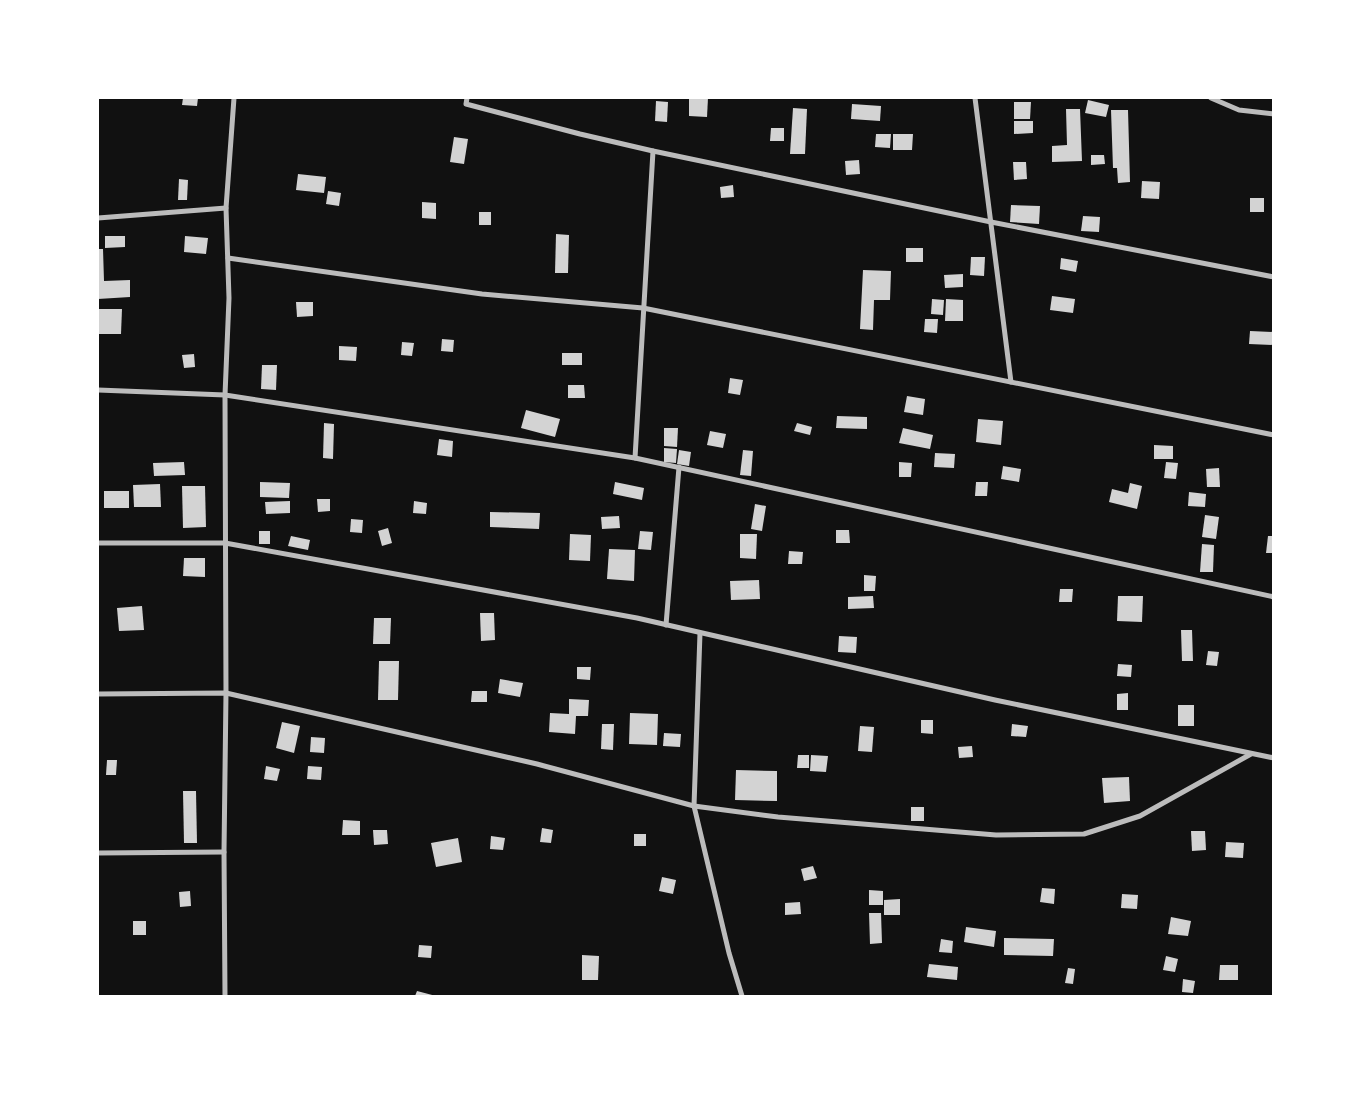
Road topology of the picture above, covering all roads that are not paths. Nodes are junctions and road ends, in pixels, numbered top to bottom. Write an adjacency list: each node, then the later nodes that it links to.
1 (234, 98): 7 (street)
2 (467, 98): 6 (street)
3 (976, 98): 9 (street)
4 (1211, 98): 5 (street)
5 (1274, 114)
6 (653, 151): 9 (street); 12 (street)
7 (226, 208): 8 (street); 10 (street)
8 (98, 218)
9 (992, 222): 11 (street); 13 (street)
10 (228, 258): 12 (street); 15 (street)
11 (1274, 277)
12 (643, 308): 13 (street); 17 (street)
13 (1011, 382): 16 (street)
14 (98, 390): 15 (street)
15 (225, 395): 17 (street); 20 (street)
16 (1274, 435)
17 (636, 458): 18 (street)
18 (679, 467): 21 (street); 22 (street)
19 (98, 543): 20 (street)
20 (225, 543): 22 (street); 24 (street)
21 (1274, 597)
22 (666, 625): 23 (street)
23 (700, 633): 26 (street); 28 (street)
24 (226, 693): 25 (street); 28 (street); 29 (street)
25 (98, 694)
26 (1251, 753): 27 (street); 28 (street)
27 (1274, 758)
28 (694, 806): 32 (street)
29 (224, 852): 30 (street); 31 (street)
30 (98, 853)
31 (225, 996)
32 (742, 996)

